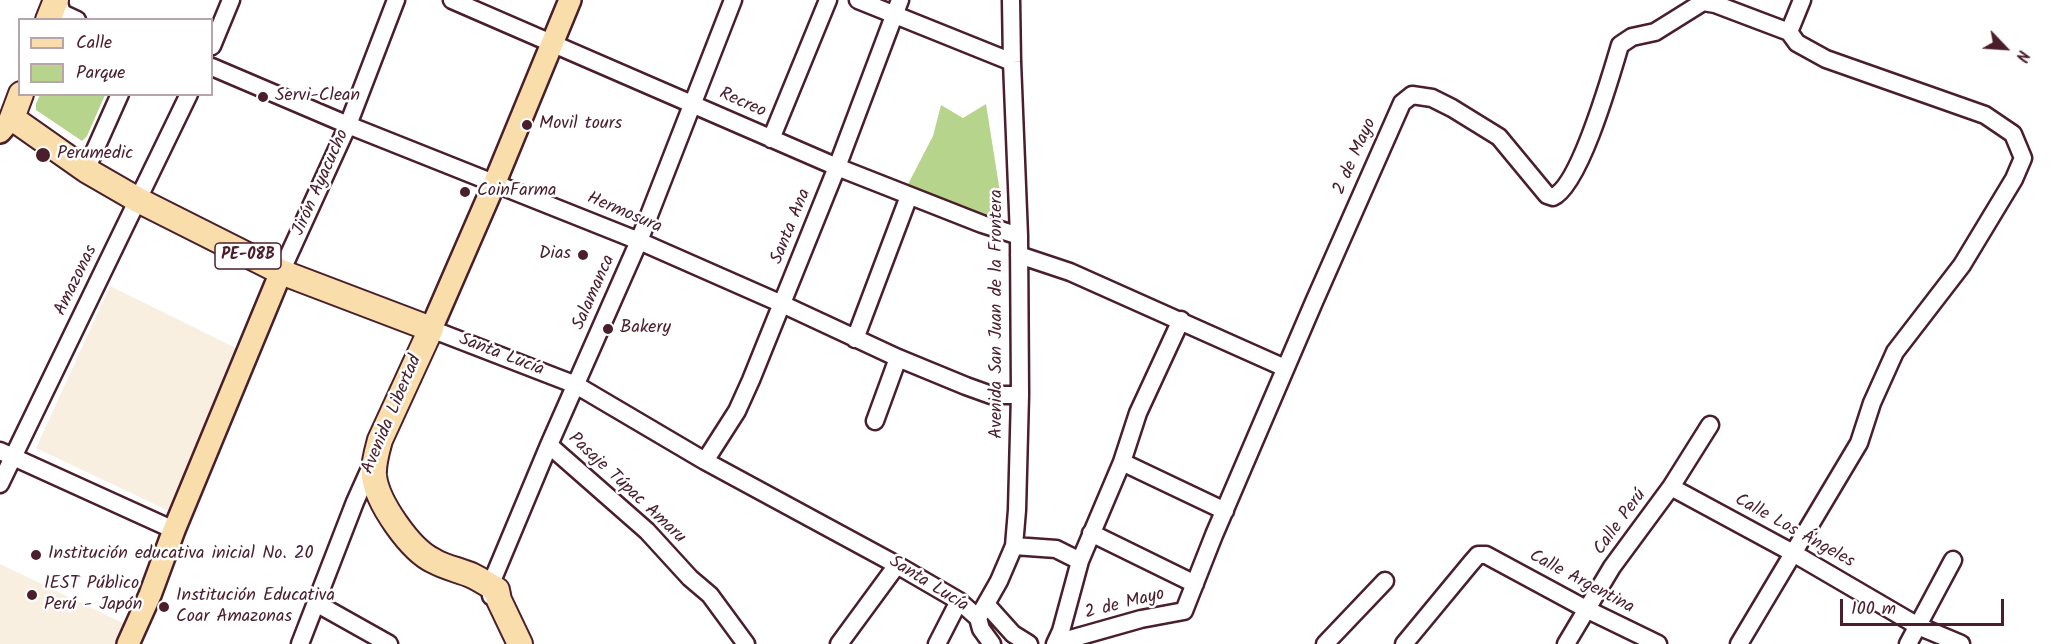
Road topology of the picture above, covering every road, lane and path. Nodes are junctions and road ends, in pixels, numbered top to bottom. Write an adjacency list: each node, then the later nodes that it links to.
1 (57, 0): 13 (highway); 14 (street)
2 (231, 0): 17 (street)
3 (396, 0): 25 (street, Jirón Ayacucho)
4 (452, 0): 16 (street, Recreo)
5 (558, 0): 16 (main road, Avenida Libertad)
6 (570, 0): 16 (main road, Avenida Libertad)
7 (733, 0): 23 (street, Salamanca)
8 (828, 0): 26 (street)
9 (858, 0): 12 (street)
10 (1011, 0): 18 (street, Avenida San Juan de la Frontera)
11 (1802, 0): 15 (street)
12 (897, 7): 18 (street); 27 (street, Santa Ana)
13 (49, 18)
14 (73, 18)
15 (1789, 32): 41 (street, 2 de Mayo); 58 (street)
16 (547, 42): 23 (street, Recreo); 29 (main road, Avenida Libertad)
17 (213, 44)
18 (1012, 62): 32 (street, Avenida San Juan de la Frontera)
19 (213, 67): 25 (street, Hermosura)
20 (19, 96): 24 (highway, PE-08B)
21 (119, 96): 28 (street)
22 (188, 96): 31 (street, Amazonas)
23 (693, 103): 26 (street, Recreo); 33 (street, Salamanca)
24 (3, 117): 28 (highway, Santa Lucía / PE-08B)
25 (348, 125): 29 (street, Hermosura); 35 (street, Jirón Ayacucho)
26 (771, 139): 27 (street, Recreo)
27 (837, 167): 30 (street, Recreo); 36 (street, Santa Ana)
28 (86, 170): 31 (highway, Santa Lucía / PE-08B)
29 (489, 180): 33 (street, Hermosura); 38 (main road, Avenida Libertad)
30 (909, 196): 32 (street, Recreo); 39 (street)
31 (138, 201): 35 (highway, Santa Lucía / PE-08B); 47 (street, Amazonas)
32 (1019, 236): 34 (street, Avenida San Juan de la Frontera)
33 (639, 241): 36 (street, Hermosura); 42 (street, Salamanca)
34 (1019, 255): 37 (street); 43 (street, Avenida San Juan de la Frontera)
35 (281, 272): 38 (highway, Santa Lucía / PE-08B); 55 (main road, Jirón Ayacucho)
36 (782, 304): 39 (street, Hermosura); 49 (street, Santa Ana)
37 (1181, 320): 41 (street); 50 (street)
38 (425, 327): 42 (street, Santa Lucía); 48 (highway, Avenida Libertad); 51 (highway, Avenida Libertad)
39 (855, 339): 40 (street, Hermosura)
40 (898, 358): 43 (street, Hermosura); 44 (street)
41 (1285, 368): 54 (street, 2 de Mayo)
42 (576, 385): 46 (street, Salamanca); 49 (street, Santa Lucía)
43 (1020, 395): 57 (street, Avenida San Juan de la Frontera)
44 (875, 421)
45 (1710, 425): 53 (street, Calle Perú)
46 (549, 445): 64 (street, Salamanca); 75 (street, Pasaje Túpac Amaru)
47 (6, 454): 52 (street, Amazonas); 55 (street)
48 (375, 457): 51 (street, Avenida Libertad); 64 (highway)
49 (705, 461): 61 (street, Santa Lucía)
50 (1122, 462): 54 (street); 56 (street)
51 (364, 483): 64 (highway); 66 (street)
52 (0, 484)
53 (1671, 488): 58 (street, Calle Los Ángeles); 67 (street, Calle Perú)
54 (1224, 511): 63 (street, 2 de Mayo)
55 (174, 530): 71 (main road, Jirón Ayacucho)
56 (1091, 533): 60 (street); 63 (street)
57 (1014, 546): 60 (street); 68 (street, Avenida San Juan de la Frontera)
58 (1793, 553): 69 (street, Calle Los Ángeles); 84 (street)
59 (1953, 560): 69 (street)
60 (1080, 561): 70 (street)
61 (897, 565): 65 (street, Santa Lucía); 76 (street)
62 (1385, 581): 80 (street)
63 (1195, 584): 70 (street, 2 de Mayo)
64 (493, 595): 74 (highway)
65 (959, 601): 68 (street, Santa Lucía); 77 (street)
66 (316, 603): 72 (street); 73 (street)
67 (1586, 609): 81 (street, Calle Argentina); 82 (street, Calle Perú); 83 (street, Calle Argentina)
68 (982, 611): 78 (street); 79 (street)
69 (1918, 626): 85 (street); 86 (street, Calle Los Ángeles)
70 (1056, 643)
71 (128, 644)
72 (300, 644)
73 (389, 644)
74 (520, 644)
75 (746, 644)
76 (839, 644)
77 (937, 644)
78 (992, 644)
79 (1029, 644)
80 (1325, 644)
81 (1404, 644)
82 (1566, 644)
83 (1658, 644)
84 (1739, 644)
85 (1908, 644)
86 (1961, 644)

